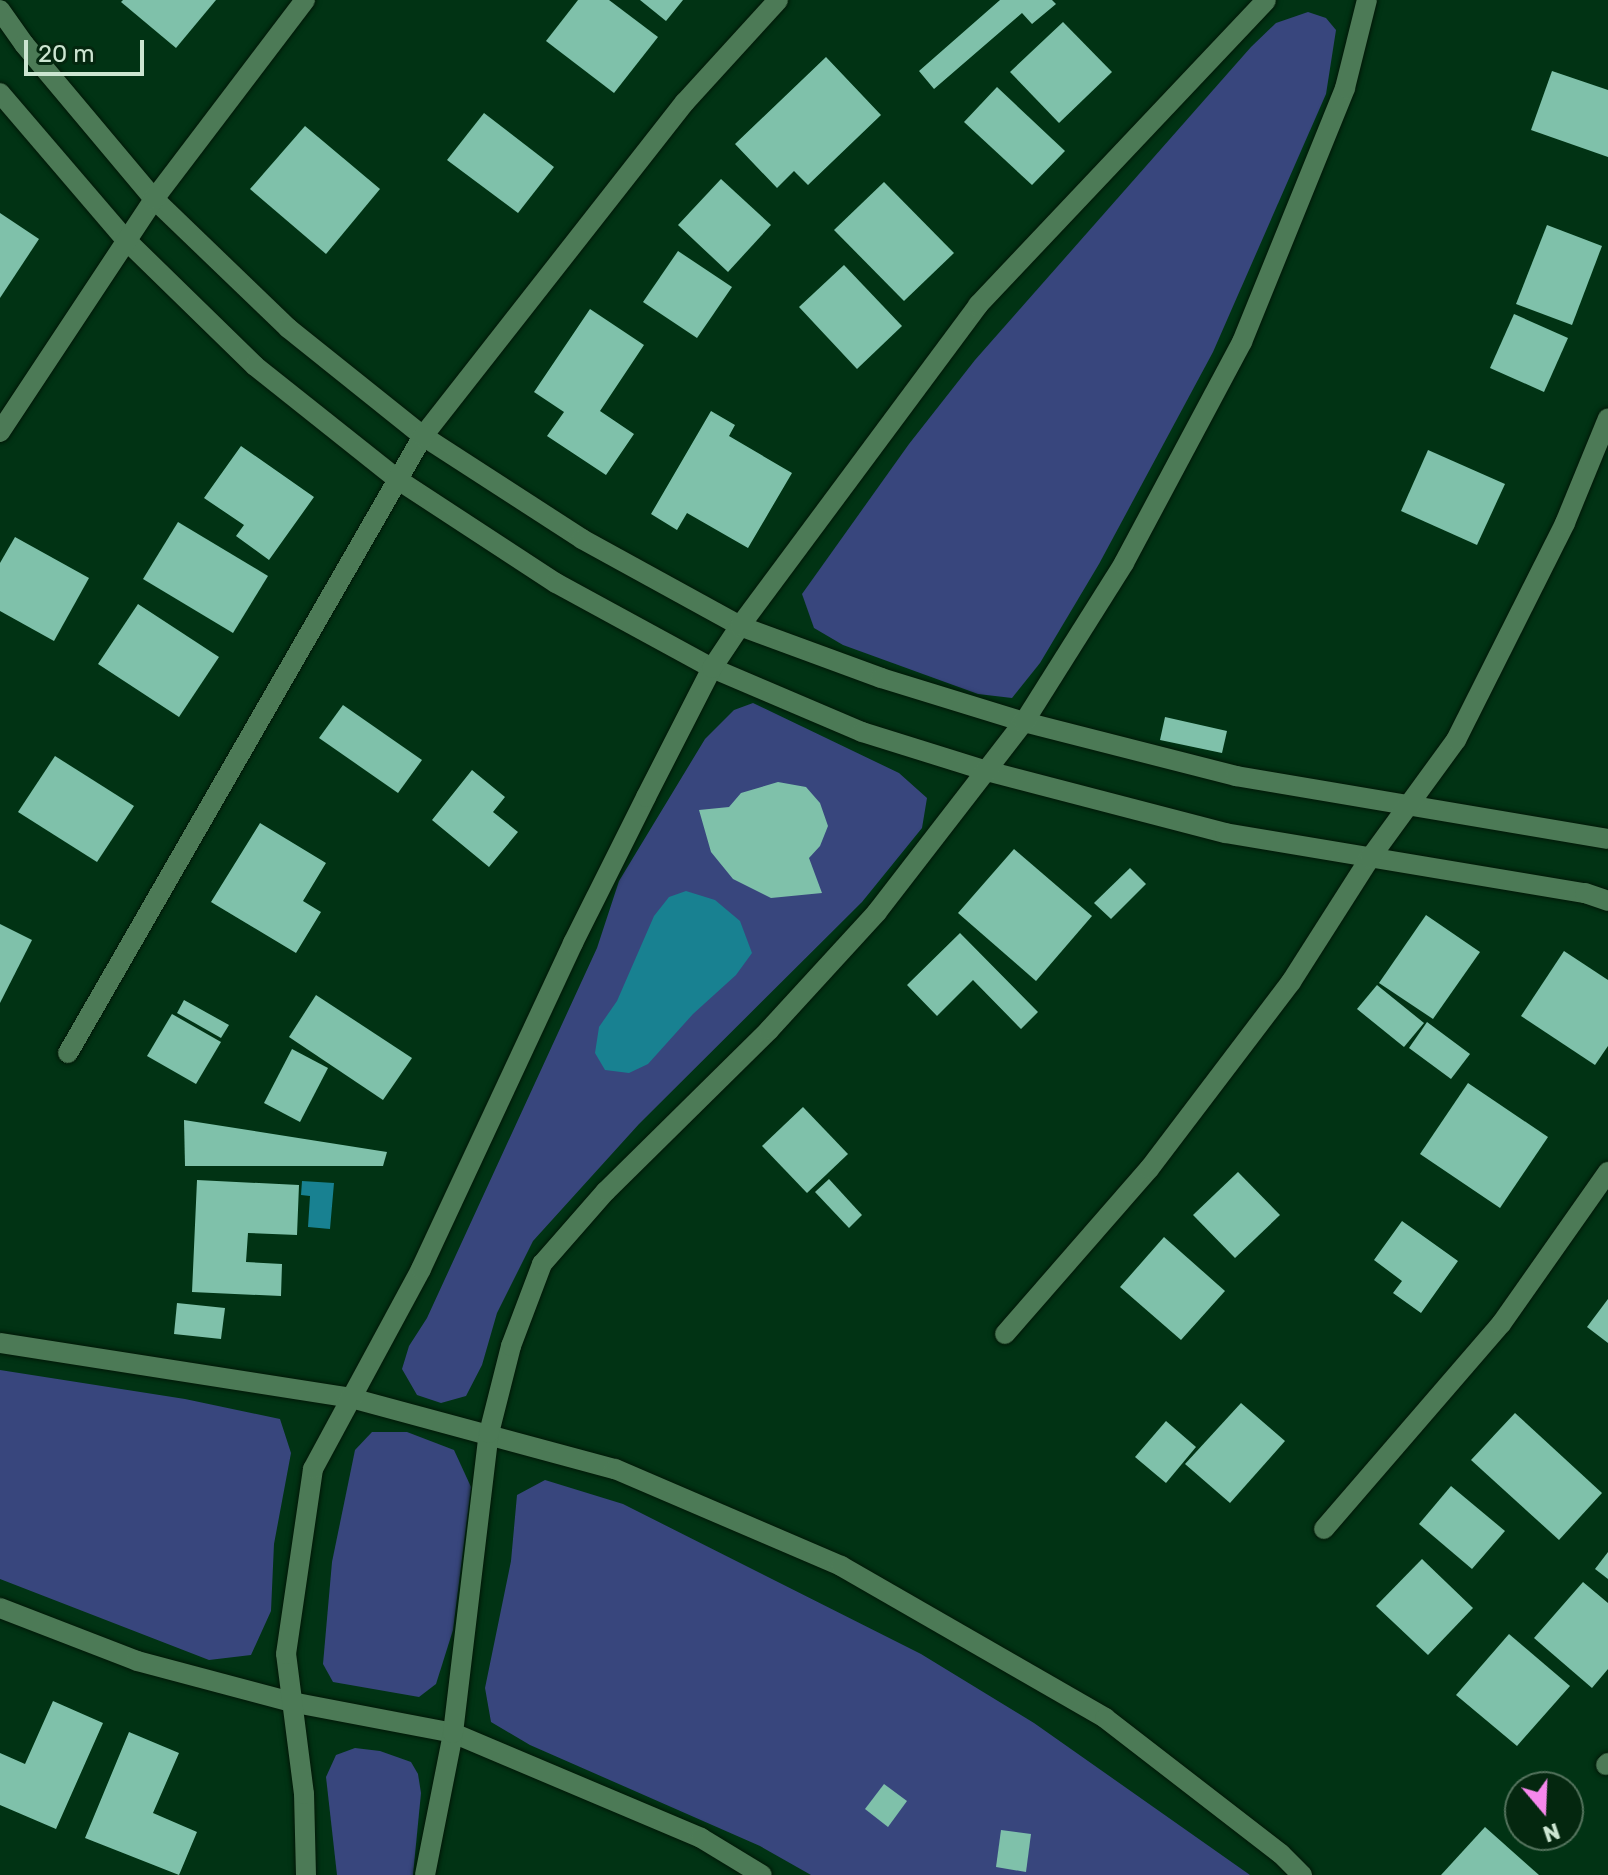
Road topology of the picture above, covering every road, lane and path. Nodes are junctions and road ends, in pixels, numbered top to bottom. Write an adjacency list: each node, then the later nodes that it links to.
1 (305, 0): 7 (street)
2 (778, 0): 11 (street)
3 (1266, 0): 13 (street)
4 (1367, 0): 15 (street)
5 (0, 10): 7 (street)
6 (0, 93): 8 (street)
7 (154, 199): 8 (street); 11 (street)
8 (127, 241): 10 (street); 12 (street)
9 (1608, 418): 17 (street)
10 (0, 432)
11 (423, 436): 12 (street); 13 (street)
12 (397, 479): 14 (street); 21 (street)
13 (740, 626): 14 (street); 15 (street)
14 (712, 668): 16 (street); 25 (street)
15 (1024, 722): 16 (street); 17 (street)
16 (987, 771): 19 (street); 26 (street)
17 (1409, 803): 18 (street); 19 (street)
18 (1608, 839)
19 (1370, 858): 20 (street); 23 (street)
20 (1608, 901)
21 (68, 1053)
22 (1608, 1172): 27 (street)
23 (1005, 1334)
24 (0, 1343): 25 (street)
25 (351, 1398): 26 (street); 29 (street)
26 (489, 1433): 30 (street); 34 (street)
27 (1324, 1529)
28 (0, 1608): 29 (street)
29 (291, 1702): 30 (street); 31 (street)
30 (453, 1733): 32 (street); 33 (street)
31 (306, 1875)
32 (425, 1875)
33 (762, 1875)
34 (1302, 1875)

